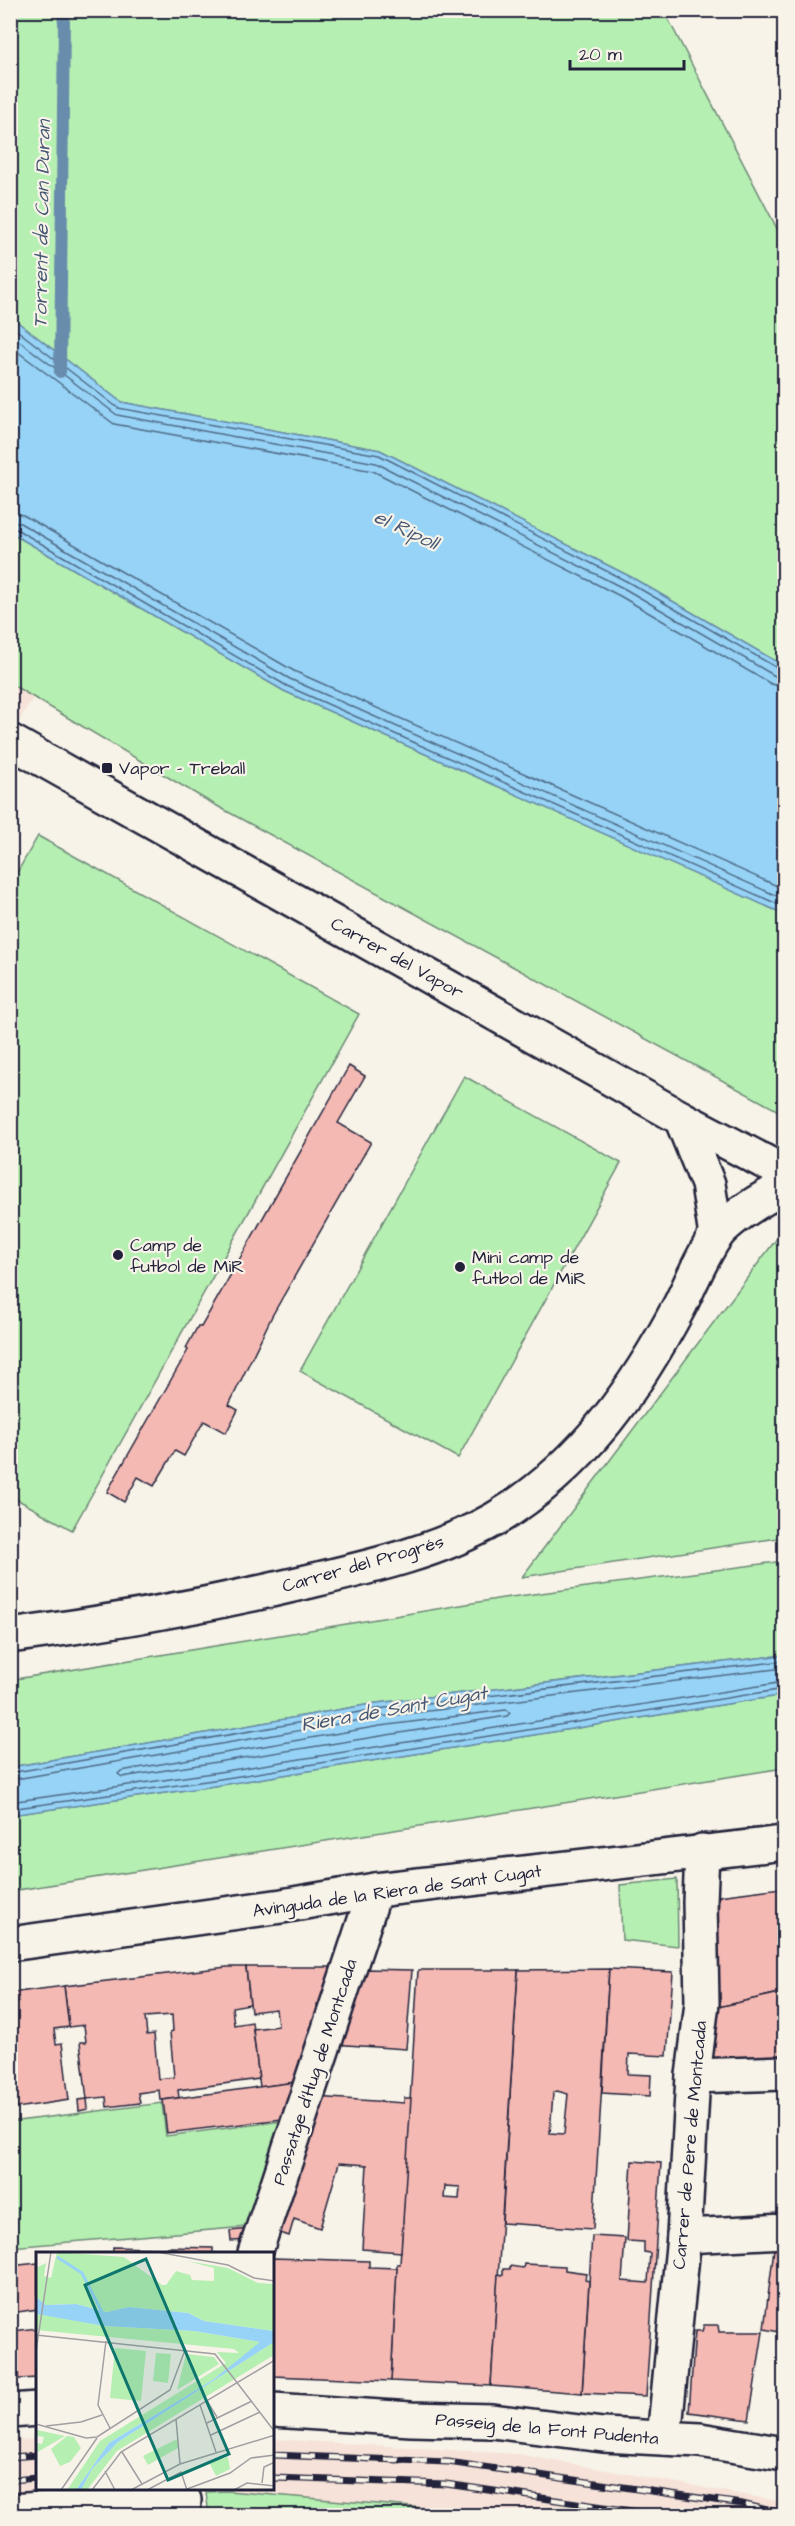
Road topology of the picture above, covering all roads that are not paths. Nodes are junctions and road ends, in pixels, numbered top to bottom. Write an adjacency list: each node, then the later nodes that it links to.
1 (10, 741): 2 (street, Carrer del Vapor)
2 (681, 1118): 3 (street, Carrer del Vapor); 5 (street)
3 (784, 1172)
4 (784, 1188): 5 (street, Carrer del Progrés)
5 (716, 1236): 6 (street, Carrer del Progrés)
6 (10, 1636)
7 (784, 1843): 8 (street, Avinguda de la Riera de Sant Cugat)
8 (702, 1851): 9 (street, Avinguda de la Riera de Sant Cugat); 12 (street, Carrer de Pere de Montcada)
9 (375, 1890): 10 (street, Avinguda de la Riera de Sant Cugat); 15 (street, Passatge d'Hug de Montcada)
10 (10, 1944)
11 (784, 2073): 12 (street)
12 (693, 2076): 14 (street, Carrer de Pere de Montcada)
13 (784, 2231): 14 (street)
14 (684, 2236): 19 (street, Carrer de Pere de Montcada)
15 (255, 2252)
16 (36, 2409): 18 (street)
17 (274, 2410): 19 (street, Passeig de la Font Pudenta)
18 (10, 2411)
19 (664, 2438): 20 (street, Passeig de la Font Pudenta)
20 (784, 2454)
21 (184, 2508): 22 (street)
22 (10, 2511)

